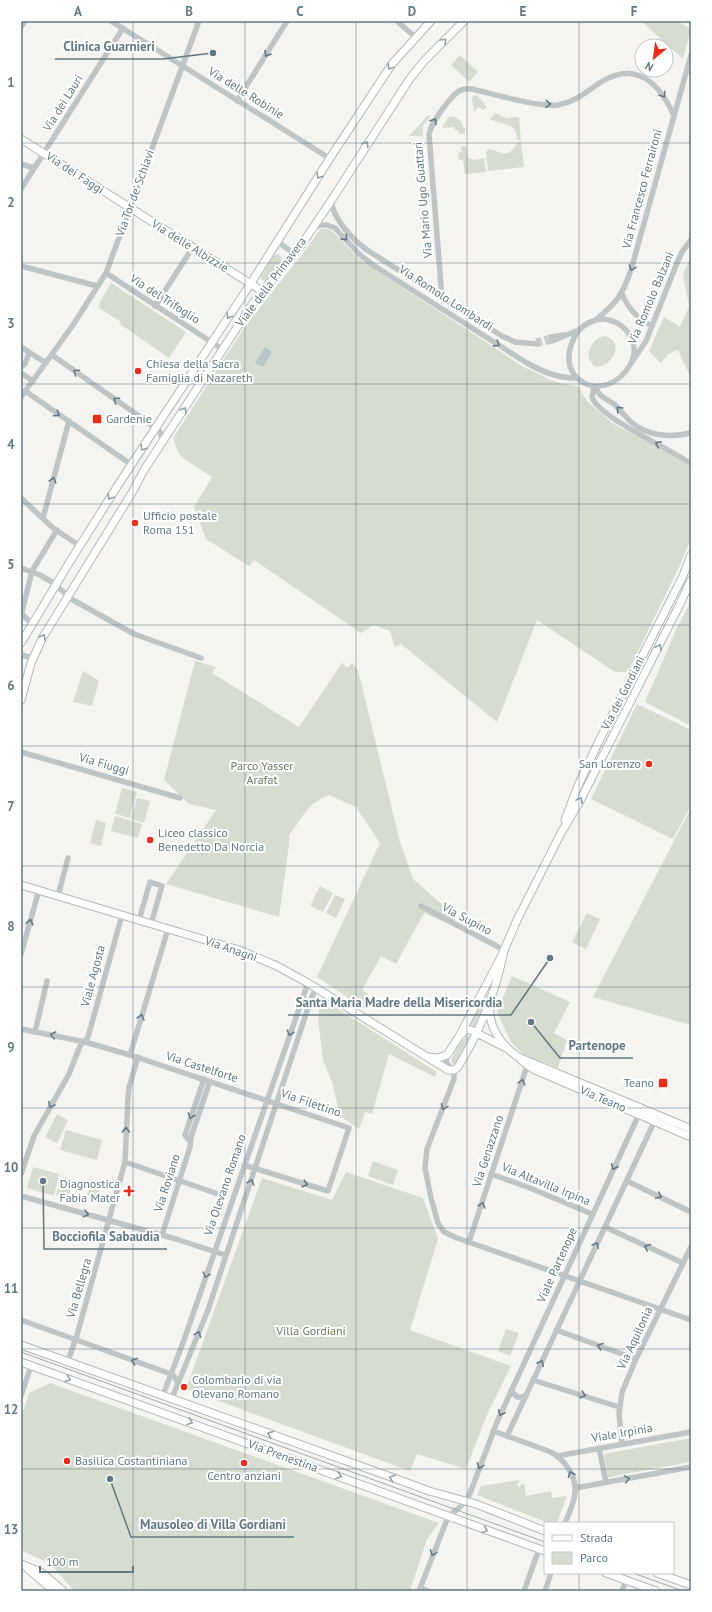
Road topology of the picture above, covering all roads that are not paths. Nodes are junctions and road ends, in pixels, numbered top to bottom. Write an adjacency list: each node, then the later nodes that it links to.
1 (25, 21): 8 (street)
2 (111, 21): 9 (street, Via delle Robinie)
3 (199, 21): 12 (street, Via Tor de' Schiavi)
4 (288, 21): 13 (street, one-way to 13)
5 (431, 21): 10 (main road, Viale della Primavera)
6 (464, 21): 21 (main road, Viale della Primavera, one-way to 6)
7 (399, 22): 10 (street)
8 (21, 27)
9 (123, 28): 12 (street, Via delle Robinie); 16 (street, Via dei Lauri)
10 (415, 37): 17 (main road, Viale della Primavera, one-way to 17)
11 (691, 56): 14 (street, Via Francesco Ferraironi)
12 (182, 66): 13 (street, Via delle Robinie); 22 (street, Via Tor de' Schiavi)
13 (237, 101): 17 (street, Via delle Robinie)
14 (674, 116): 33 (street, Via Francesco Ferraironi, one-way to 33); 34 (street, Via Mario Ugo Guattari, one-way to 14)
15 (21, 139): 16 (main road, Via dei Faggi)
16 (44, 153): 19 (street, Via dei Lauri); 22 (main road, Via dei Faggi)
17 (330, 158): 25 (main road, Viale della Primavera, one-way to 25)
18 (21, 164): 19 (street)
19 (34, 168): 20 (street, Via dei Lauri)
20 (21, 189)
21 (331, 201): 23 (main road, Viale della Primavera); 34 (street, Via Romolo Lombardi)
22 (129, 208): 26 (main road, Via delle Albizzie); 29 (street, Via Tor de' Schiavi)
23 (312, 229): 27 (main road, Viale della Primavera); 50 (street, Via Romolo Lombardi, one-way to 50)
24 (691, 240): 37 (street, Via Romolo Balzani)
25 (277, 241): 27 (street); 30 (main road, Viale della Primavera)
26 (193, 247): 30 (main road, Via delle Albizzie); 35 (street)
27 (294, 254): 32 (main road, Viale della Primavera)
28 (21, 266): 31 (street)
29 (106, 274): 31 (street, Via Tor de' Schiavi); 35 (street, Via del Trifoglio)
30 (251, 283): 32 (main road, Via delle Albizzie); 40 (main road, Viale della Primavera, one-way to 40)
31 (97, 286): 45 (street, Via Tor de' Schiavi)
32 (262, 291): 43 (main road, Viale della Primavera)
33 (622, 294): 36 (street, Via Francesco Ferraironi); 37 (street)
34 (442, 298): 41 (street, Via Romolo Lombardi)
35 (155, 306): 40 (street, Via del Trifoglio)
36 (597, 319): 38 (street); 47 (street)
37 (652, 326): 47 (street, Via Romolo Balzani)
38 (580, 330): 39 (street); 50 (street)
39 (551, 339)
40 (212, 342): 43 (street, Via del Trifoglio); 56 (main road, Viale della Primavera)
41 (536, 342)
42 (21, 347): 44 (street)
43 (222, 349): 58 (main road, Viale della Primavera, one-way to 43)
44 (29, 353): 46 (street); 48 (street)
45 (52, 355): 46 (street, Via Tor de' Schiavi); 56 (street, one-way to 45)
46 (46, 363): 51 (street, Via Tor de' Schiavi)
47 (631, 364): 52 (street)
48 (21, 367)
49 (21, 373): 51 (street)
50 (577, 378): 52 (street)
51 (33, 381): 53 (street, Via Tor de' Schiavi)
52 (595, 387): 57 (street, one-way to 52); 59 (street, one-way to 52)
53 (25, 391): 54 (street, Via Tor de' Schiavi); 55 (street, one-way to 55)
54 (21, 397)
55 (69, 421): 60 (street); 62 (street, one-way to 55)
56 (156, 428): 58 (street); 60 (main road, Viale della Primavera, one-way to 60)
57 (691, 433)
58 (162, 442): 70 (main road, Viale della Primavera)
59 (691, 464)
60 (132, 465): 64 (main road, Viale della Primavera, one-way to 64)
61 (21, 498): 62 (street)
62 (43, 518): 63 (street)
63 (56, 530): 64 (street); 67 (street)
64 (80, 546): 69 (main road, Viale della Primavera)
65 (691, 555): 80 (main road, Via dei Gordiani)
66 (21, 568): 67 (street)
67 (32, 571): 69 (street); 71 (street)
68 (691, 580): 80 (main road, Via dei Gordiani, one-way to 68)
69 (55, 585): 70 (street); 72 (main road)
70 (68, 595): 75 (main road, one-way to 70); 76 (street)
71 (21, 614): 72 (street)
72 (32, 624): 73 (main road)
73 (21, 643)
74 (21, 655): 75 (street)
75 (33, 658): 77 (main road)
76 (201, 658)
77 (21, 700)
78 (21, 752): 79 (street, Via Fiuggi)
79 (180, 798)
80 (561, 834): 90 (main road, Via dei Gordiani)
81 (68, 858): 84 (street)
82 (21, 885): 83 (main road, Via Anagni)
83 (39, 890): 84 (main road, Via Anagni); 91 (street, one-way to 83)
84 (58, 896): 86 (main road, Via Anagni)
85 (421, 906): 90 (street, Via Supino)
86 (122, 915): 87 (main road, Via Anagni); 100 (street, Viale Agosta)
87 (139, 920): 88 (main road, Via Anagni); 88 (street)
88 (151, 924): 89 (main road, Via Anagni)
89 (168, 928): 93 (main road, Via Anagni); 104 (street, one-way to 89)
90 (504, 950): 95 (main road, Via dei Gordiani); 99 (main road, Via dei Gordiani)
91 (21, 954)
92 (47, 981): 97 (street)
93 (308, 983): 94 (main road, Via Anagni); 113 (street, Via Olevano Romano, one-way to 113)
94 (316, 988): 105 (main road, Via Anagni); 114 (street, Via Olevano Romano)
95 (491, 998): 98 (main road, Via dei Gordiani); 103 (main road, Via Teano)
96 (21, 1030): 97 (street, Via Castelforte)
97 (35, 1032): 100 (street, Via Castelforte, one-way to 97)
98 (476, 1032): 99 (main road); 101 (main road); 102 (main road, Via dei Gordiani)
99 (460, 1035): 106 (main road, Via dei Gordiani)
100 (85, 1042): 104 (street, Via Castelforte); 122 (street, Viale Agosta, one-way to 122)
101 (494, 1042): 102 (main road); 103 (main road)
102 (468, 1046): 110 (main road, Via dei Gordiani)
103 (507, 1050): 108 (main road, Via Teano)
104 (130, 1055): 107 (street, Via Castelforte)
105 (422, 1055): 106 (main road, Via Anagni); 110 (main road, Via Anagni)
106 (447, 1055): 110 (street)
107 (138, 1057): 111 (street, Via Castelforte); 119 (street, one-way to 107)
108 (518, 1057): 109 (main road, Via Teano); 112 (main road, Via Teano)
109 (527, 1066): 112 (main road, Via Teano); 123 (street, Via Genazzano, one-way to 109)
110 (454, 1070): 133 (street, Via dei Gordiani, one-way to 133)
111 (207, 1080): 113 (street, Via Castelforte); 124 (street, Via Roviano)
112 (601, 1095): 115 (main road, Via Teano)
113 (267, 1099): 114 (street, Via Filettino); 120 (street, Via Olevano Romano)
114 (278, 1103): 121 (street, Via Olevano Romano); 121 (street, Via Filettino, one-way to 114)
115 (640, 1111): 116 (main road, Via Teano); 129 (street, Viale Partenope, one-way to 129)
116 (658, 1118): 117 (main road, Via Teano); 118 (main road, Via Teano); 125 (street)
117 (691, 1129)
118 (691, 1137)
119 (125, 1162): 124 (street); 130 (street, Via Bellegra)
120 (244, 1165): 121 (street); 135 (street, Via Olevano Romano)
121 (255, 1168): 136 (street, Via Olevano Romano, one-way to 121)
122 (21, 1174)
123 (492, 1174): 129 (street, Via Altavilla Irpina); 133 (street, Via Genazzano, one-way to 123)
124 (179, 1181): 127 (street); 132 (street, Via Roviano)
125 (627, 1181): 128 (street, one-way to 128); 131 (street)
126 (21, 1196): 130 (street, one-way to 130)
127 (224, 1196)
128 (691, 1212)
129 (592, 1214): 138 (street, Viale Partenope)
130 (109, 1220): 132 (street); 144 (street, Via Bellegra)
131 (605, 1227): 137 (street, one-way to 131); 139 (street, one-way to 131)
132 (162, 1235): 135 (street)
133 (470, 1242): 138 (street, Via dei Gordiani)
134 (691, 1247): 137 (street, Via Aquilonia)
135 (214, 1251): 136 (street); 146 (street, Via Olevano Romano, one-way to 146)
136 (225, 1255): 147 (street, Via Olevano Romano, one-way to 136)
137 (683, 1263): 140 (street, Via Aquilonia)
138 (565, 1276): 139 (street, Via dei Gordiani); 155 (street, Viale Partenope)
139 (580, 1281): 140 (street, Via dei Gordiani); 143 (street)
140 (660, 1310): 142 (street, Via dei Gordiani); 148 (street, Via Aquilonia)
141 (21, 1320): 144 (street)
142 (691, 1320)
143 (556, 1330): 148 (street, one-way to 143); 153 (street, one-way to 143)
144 (75, 1339): 149 (street, Via Bellegra); 152 (street, one-way to 144)
145 (21, 1345): 149 (main road, Via Prenestina)
146 (178, 1356): 147 (street); 152 (street, Via Olevano Romano)
147 (189, 1358): 154 (street, Via Olevano Romano)
148 (636, 1359): 160 (street, Via Aquilonia)
149 (68, 1361): 156 (main road, Via Prenestina)
150 (21, 1364): 151 (main road, Via Prenestina)
151 (31, 1366): 158 (street); 171 (main road, Via Prenestina, one-way to 171)
152 (171, 1374): 154 (street); 156 (street, Via Olevano Romano)
153 (533, 1380): 157 (street); 160 (street, one-way to 160)
154 (178, 1383): 159 (street, Via Olevano Romano)
155 (511, 1391): 157 (street); 161 (street, Viale Partenope, one-way to 161)
156 (163, 1395): 159 (main road, Via Prenestina)
157 (526, 1395): 163 (street)
158 (21, 1396)
159 (172, 1398): 170 (main road, Via Prenestina, one-way to 159)
160 (619, 1407): 164 (street, Via Aquilonia)
161 (493, 1431): 163 (street); 170 (street, Viale Partenope, one-way to 170)
162 (691, 1432): 164 (street, Viale Irpinia)
163 (507, 1436): 166 (street)
164 (622, 1443): 165 (street, Viale Irpinia)
165 (599, 1448): 166 (street, Viale Irpinia); 168 (street)
166 (557, 1456): 169 (street, one-way to 166)
167 (691, 1467): 168 (street, one-way to 167)
168 (606, 1482): 169 (street)
169 (575, 1488): 172 (street)
170 (466, 1500): 171 (street); 173 (main road, Via Prenestina)
171 (448, 1516): 174 (main road, Via Prenestina, one-way to 174); 181 (street, one-way to 181)
172 (565, 1522)
173 (544, 1531)
174 (542, 1550): 185 (street)
175 (21, 1564): 182 (main road); 183 (main road)
176 (551, 1574): 186 (street)
177 (609, 1574): 179 (main road)
178 (660, 1574): 180 (main road)
179 (626, 1580): 187 (street); 188 (main road)
180 (691, 1585)
181 (420, 1590): 184 (street)
182 (54, 1591)
183 (63, 1591)
184 (428, 1591)
185 (524, 1591)
186 (545, 1591)
187 (622, 1591)
188 (656, 1591)

